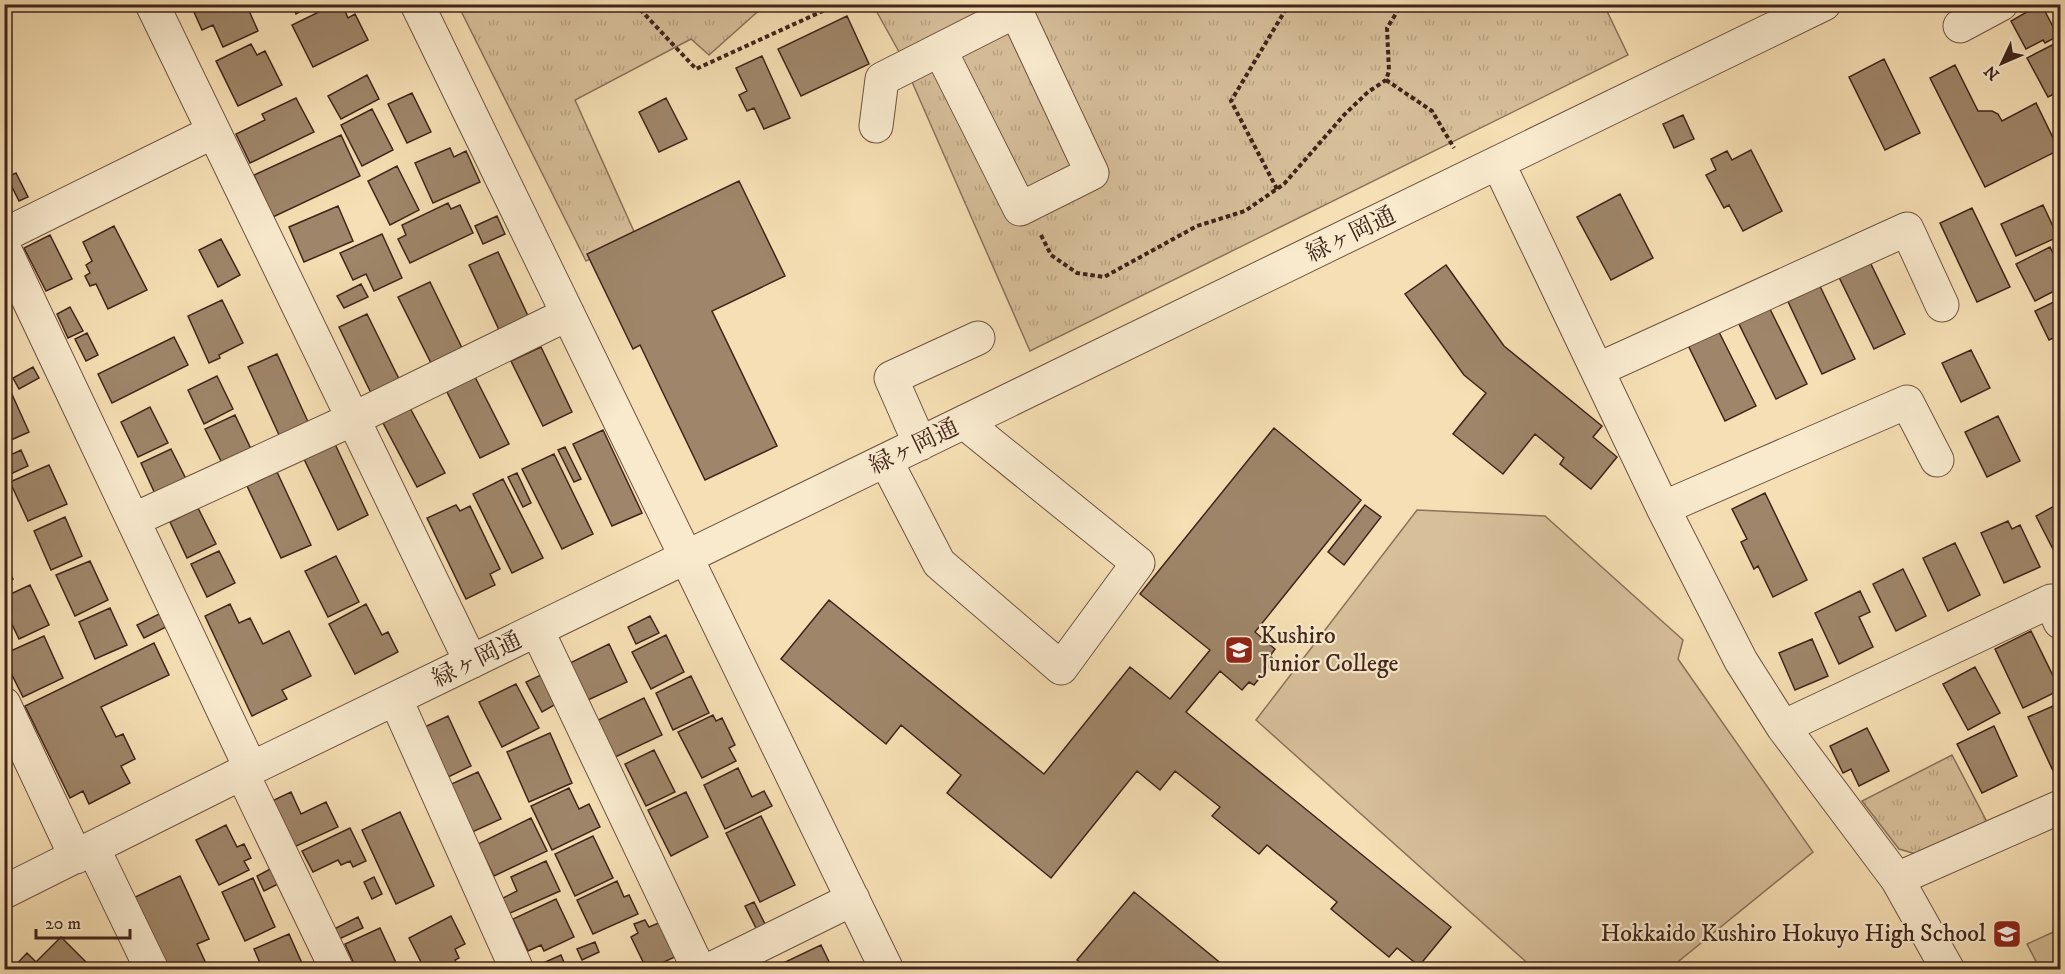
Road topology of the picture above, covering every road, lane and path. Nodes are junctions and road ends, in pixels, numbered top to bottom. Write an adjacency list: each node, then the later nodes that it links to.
1 (152, 4): 13 (street)
2 (417, 4): 21 (street)
3 (635, 4): 4 (path)
4 (838, 4)
5 (1289, 4): 16 (path)
6 (1402, 4): 11 (path)
7 (1824, 4): 15 (street, 緑ヶ岡通)
8 (2001, 4): 9 (street)
9 (1960, 27)
10 (940, 50): 12 (street); 17 (street); 17 (street)
11 (1386, 81): 14 (path); 16 (path)
12 (876, 126)
13 (213, 132): 18 (street); 24 (street)
14 (1455, 151)
15 (1498, 164): 23 (street); 25 (street, 緑ヶ岡通)
16 (1277, 189): 17 (path)
17 (1028, 205)
18 (4, 235)
19 (4, 249): 30 (street)
20 (1942, 305): 23 (street)
21 (568, 314): 24 (street); 31 (street)
22 (978, 338): 26 (street)
23 (1597, 370): 29 (street)
24 (353, 418): 30 (street); 34 (street)
25 (965, 423): 26 (street, 緑ヶ岡通); 28 (street)
26 (920, 444): 28 (street, 緑ヶ岡通)
27 (1937, 459): 29 (street)
28 (886, 461): 31 (street, 緑ヶ岡通)
29 (1663, 508): 37 (street)
30 (133, 520): 38 (street)
31 (687, 558): 33 (street, 緑ヶ岡通); 43 (street)
32 (2061, 622): 37 (street)
33 (537, 630): 34 (street, 緑ヶ岡通); 47 (street)
34 (471, 662): 35 (street, 緑ヶ岡通)
35 (396, 700): 38 (street, 緑ヶ岡通); 46 (street)
36 (4, 704): 40 (street)
37 (1783, 727): 41 (street)
38 (247, 771): 40 (street, 緑ヶ岡通); 45 (street)
39 (2061, 807): 41 (street)
40 (85, 852): 42 (street, 緑ヶ岡通); 44 (street)
41 (1897, 879): 50 (street)
42 (4, 892)
43 (853, 899): 48 (street); 49 (street)
44 (152, 969)
45 (337, 969)
46 (517, 969)
47 (699, 969)
48 (709, 969)
49 (887, 969)
50 (1948, 969)

